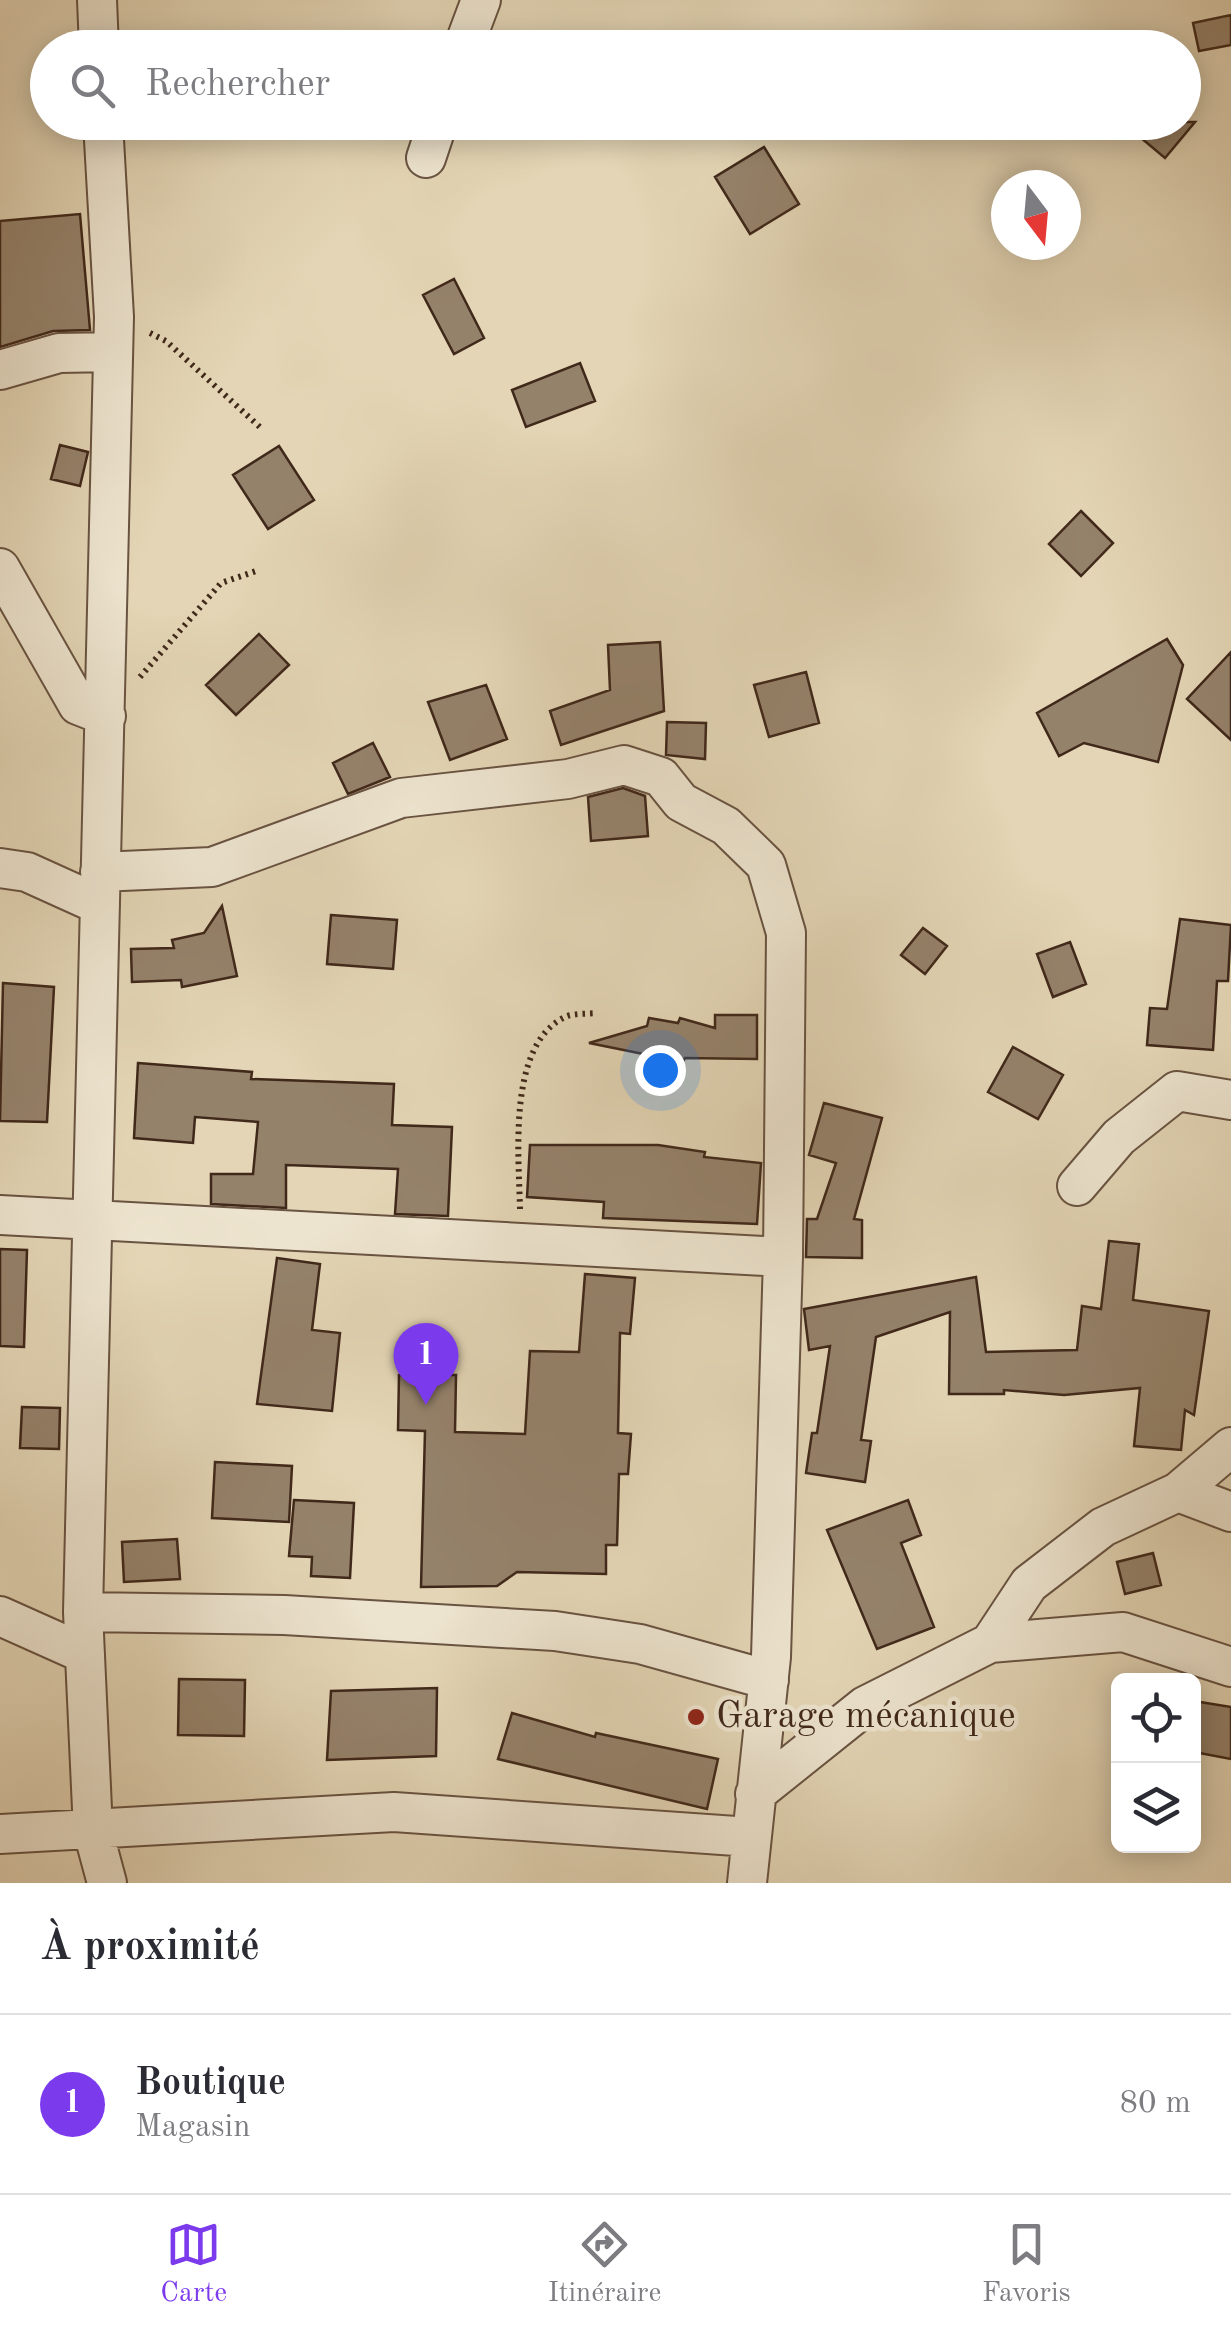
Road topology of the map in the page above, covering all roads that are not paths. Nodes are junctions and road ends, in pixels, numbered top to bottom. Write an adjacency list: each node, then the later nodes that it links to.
1 (97, 0): 3 (street)
2 (481, 0): 4 (street)
3 (98, 30)
4 (470, 30)
5 (104, 140): 6 (street)
6 (114, 334): 7 (street); 9 (street)
7 (0, 370)
8 (0, 568): 9 (street)
9 (106, 716): 11 (street)
10 (0, 868): 11 (street)
11 (100, 888): 15 (street); 16 (street)
12 (1231, 1100): 13 (street)
13 (1077, 1186)
14 (0, 1214): 15 (street)
15 (89, 1217): 16 (street); 20 (street)
16 (783, 1257): 25 (street)
17 (1231, 1447): 18 (street)
18 (1178, 1492): 19 (street); 22 (street)
19 (1231, 1512)
20 (83, 1612): 23 (street); 25 (street)
21 (0, 1616): 23 (street)
22 (990, 1643): 24 (street); 26 (street)
23 (85, 1654): 27 (street)
24 (1231, 1667)
25 (768, 1680): 26 (street)
26 (755, 1794): 29 (street)
27 (93, 1831): 28 (street); 29 (street); 30 (street)
28 (0, 1834)
29 (750, 1837): 31 (street)
30 (107, 1883)
31 (747, 1883)

